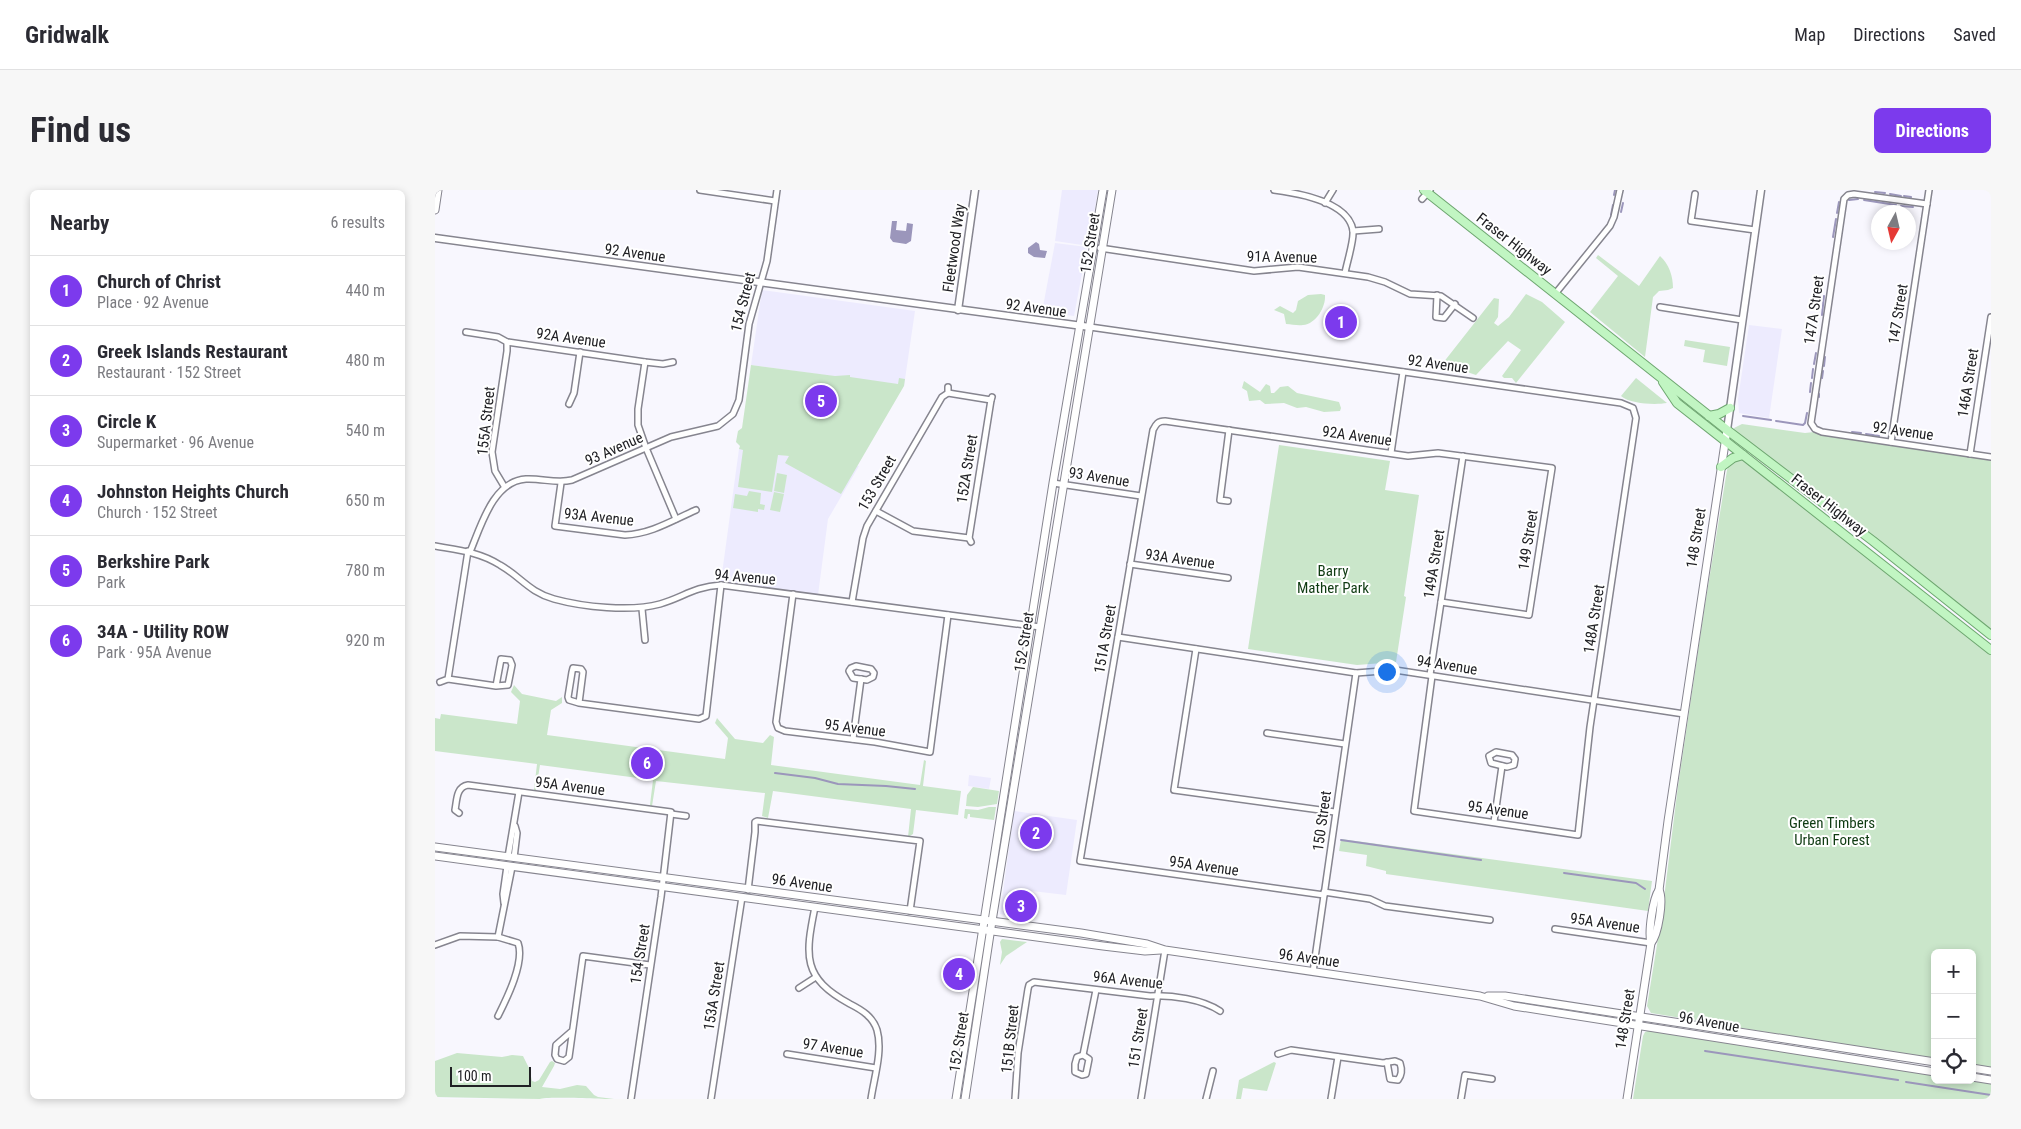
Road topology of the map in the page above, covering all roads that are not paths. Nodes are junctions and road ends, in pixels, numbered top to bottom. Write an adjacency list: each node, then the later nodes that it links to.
1 (438, 190): 17 (main road)
2 (700, 190): 14 (street)
3 (777, 190): 14 (street, 154 Street)
4 (975, 190): 30 (street, Fleetwood Way)
5 (1103, 190): 22 (main road, 152 Street)
6 (1112, 190): 23 (main road, 152 Street)
7 (1274, 190): 15 (street)
8 (1333, 190): 15 (street)
9 (1620, 190): 26 (street)
10 (1761, 190): 19 (street, 148 Street)
11 (1929, 190): 16 (street, 147 Street)
12 (1426, 193): 26 (main road, Fraser Highway)
13 (1695, 194): 19 (street)
14 (775, 201): 25 (street, 154 Street)
15 (1325, 202): 20 (street)
16 (1927, 204): 50 (street, 147A Street); 54 (street, 147 Street)
17 (435, 210)
18 (1379, 229): 20 (street)
19 (1755, 230): 33 (street, 148 Street)
20 (1353, 231): 24 (street)
21 (435, 238): 25 (street, 92 Avenue)
22 (1094, 247): 23 (street, 91A Avenue); 34 (main road, 152 Street)
23 (1103, 248): 24 (street, 91A Avenue); 35 (main road, 152 Street)
24 (1345, 273): 27 (street, 91A Avenue)
25 (760, 283): 30 (street, 92 Avenue); 48 (street, 154 Street)
26 (1555, 294): 42 (main road, Fraser Highway)
27 (1437, 295): 28 (street, 91A Avenue); 28 (street)
28 (1455, 304): 32 (street, 91A Avenue)
29 (1660, 307): 33 (street)
30 (959, 310): 34 (street, 92 Avenue)
31 (1991, 317): 57 (street, 146A Street)
32 (1473, 318)
33 (1742, 320): 46 (street, 148 Street)
34 (1080, 326): 35 (street, 92 Avenue); 64 (main road, 152 Street)
35 (1091, 327): 41 (street, 92 Avenue); 65 (main road, 152 Street)
36 (466, 332): 37 (street, 92A Avenue)
37 (507, 342): 38 (street, 92A Avenue); 66 (street, 155A Street)
38 (580, 352): 39 (street, 92A Avenue); 44 (street)
39 (645, 362): 40 (street, 92A Avenue); 55 (street)
40 (673, 362)
41 (1403, 372): 45 (street, 92 Avenue); 56 (street)
42 (1657, 375): 47 (main road, Fraser Highway); 53 (main road, Fraser Highway)
43 (992, 398): 70 (street, 153 Street); 70 (street, 152A Street)
44 (569, 404)
45 (1633, 408): 95 (street, 148A Street)
46 (1730, 408): 47 (main road); 52 (street, 148 Street)
47 (1709, 416): 52 (main road, Fraser Highway)
48 (730, 417): 55 (street, 93 Avenue)
49 (1158, 423): 51 (street, 92A Avenue); 67 (street, 151A Street)
50 (1813, 428): 54 (street, 92 Avenue)
51 (1229, 430): 56 (street, 92A Avenue); 68 (street)
52 (1727, 430): 53 (main road, 148 Street); 84 (main road, Fraser Highway)
53 (1725, 441): 58 (main road, Fraser Highway); 62 (main road, 148 Street)
54 (1891, 442): 57 (street, 92 Avenue)
55 (646, 448): 63 (street, 93 Avenue); 71 (street)
56 (1391, 453): 59 (street, 92A Avenue)
57 (1970, 454): 60 (street, 92 Avenue)
58 (1743, 455): 62 (main road); 88 (main road, Fraser Highway)
59 (1463, 456): 61 (street, 92A Avenue); 79 (street, 149A Street)
60 (1991, 456)
61 (1552, 468): 79 (street, 149 Street)
62 (1721, 468): 97 (main road, 148 Street)
63 (561, 483): 66 (street, 93 Avenue); 71 (street, 93A Avenue)
64 (1053, 483): 65 (street, 93 Avenue); 82 (main road, 152 Street)
65 (1064, 484): 67 (street, 93 Avenue); 83 (main road, 152 Street)
66 (504, 486): 73 (street)
67 (1141, 496): 74 (street, 151A Street)
68 (1228, 501)
69 (696, 510): 71 (street, 93A Avenue)
70 (876, 511): 78 (street, 153 Street)
71 (676, 519)
72 (435, 546): 73 (street, 94 Avenue)
73 (469, 552): 80 (street, 94 Avenue); 91 (street)
74 (1130, 564): 75 (street, 93A Avenue); 85 (street, 151A Street)
75 (1227, 578)
76 (721, 585): 77 (street, 94 Avenue); 80 (street, 94 Avenue); 96 (street)
77 (793, 594): 78 (street, 94 Avenue); 99 (street, 95 Avenue)
78 (852, 602): 81 (street, 94 Avenue)
79 (1441, 602): 90 (street, 149A Street)
80 (642, 608): 86 (street)
81 (948, 615): 82 (street, 94 Avenue); 99 (street, 95 Avenue)
82 (1032, 625): 83 (street, 94 Avenue); 107 (main road, 152 Street)
83 (1040, 627): 109 (main road, 152 Street)
84 (1991, 635)
85 (1118, 637): 87 (street, 94 Avenue); 115 (street, 151A Street)
86 (645, 640)
87 (1196, 649): 89 (street, 94 Avenue); 104 (street)
88 (1991, 650)
89 (1356, 673): 90 (street, 94 Avenue); 100 (street, 150 Street)
90 (1431, 675): 95 (street, 94 Avenue); 103 (street, 149A Street)
91 (448, 679): 93 (street); 94 (street)
92 (861, 680): 92 (street); 99 (street)
93 (440, 682)
94 (496, 686): 94 (street)
95 (1594, 701): 97 (street, 94 Avenue); 111 (street, 148A Street)
96 (579, 703): 96 (street)
97 (1684, 714): 132 (main road, 148 Street)
98 (1267, 732): 100 (street)
99 (853, 739)
100 (1345, 744): 104 (street, 150 Street)
101 (1502, 766): 101 (street); 110 (street)
102 (519, 792): 105 (street, 95A Avenue); 106 (street, 95A Avenue); 114 (street)
103 (1414, 811): 110 (street, 95 Avenue)
104 (1335, 812): 120 (street, 150 Street)
105 (459, 813)
106 (671, 813): 108 (street, 95A Avenue); 117 (street, 154 Street)
107 (1000, 814): 109 (main road); 125 (main road, 152 Street)
108 (686, 816)
109 (1008, 822): 127 (main road, 152 Street)
110 (1494, 822): 111 (street, 95 Avenue)
111 (1578, 835)
112 (435, 848): 114 (main road, 96 Avenue)
113 (435, 856): 116 (main road, 96 Avenue)
114 (513, 858): 116 (main road); 117 (main road, 96 Avenue)
115 (1080, 861): 120 (street, 95A Avenue)
116 (509, 866): 118 (main road, 96 Avenue); 131 (street)
117 (664, 878): 118 (street, 154 Street); 119 (main road, 96 Avenue)
118 (663, 886): 121 (main road, 96 Avenue); 135 (street, 154 Street)
119 (748, 890): 122 (main road, 96 Avenue); 124 (street)
120 (1324, 894): 126 (street, 95A Avenue); 136 (street, 150 Street)
121 (742, 898): 123 (main road, 96 Avenue); 163 (street, 153A Street)
122 (826, 900): 123 (main road); 124 (main road, 96 Avenue)
123 (815, 907): 128 (main road, 96 Avenue); 137 (street)
124 (909, 911): 125 (main road, 96 Avenue)
125 (983, 920): 127 (main road, 96 Avenue); 128 (main road, 152 Street)
126 (1490, 920)
127 (992, 921): 130 (main road, 152 Street); 134 (main road, 96 Avenue)
128 (982, 929): 130 (main road, 96 Avenue); 165 (main road, 152 Street)
129 (1555, 929): 132 (street, 95A Avenue)
130 (990, 930): 134 (main road, 96 Avenue); 166 (main road, 152 Street)
131 (498, 937): 133 (street); 144 (street)
132 (1651, 943): 145 (main road, 148 Street)
133 (435, 946)
134 (1165, 950): 136 (main road, 96 Avenue); 141 (street, 151 Street)
135 (651, 965): 147 (street); 162 (street, 154 Street)
136 (1313, 972): 142 (main road, 96 Avenue)
137 (815, 977): 139 (street); 154 (street)
138 (1031, 983): 140 (street, 96A Avenue); 167 (street, 151B Street)
139 (799, 988)
140 (1095, 990): 141 (street, 96A Avenue); 150 (street)
141 (1157, 996): 143 (street, 96A Avenue); 168 (street, 151 Street)
142 (1480, 996): 145 (main road, 96 Avenue); 146 (main road, 96 Avenue)
143 (1220, 1012)
144 (498, 1016)
145 (1640, 1016): 146 (main road, 148 Street); 152 (main road, 96 Avenue)
146 (1638, 1025): 157 (main road, 96 Avenue); 172 (main road, 148 Street)
147 (571, 1032): 147 (street)
148 (787, 1054): 154 (street, 97 Avenue)
149 (1278, 1054): 151 (street)
150 (1083, 1055)
151 (1338, 1057): 153 (street); 170 (street)
152 (1931, 1061)
153 (1387, 1062)
154 (876, 1068): 164 (street)
155 (1976, 1069): 158 (main road)
156 (1213, 1071): 169 (street)
157 (1931, 1071)
158 (1991, 1071)
159 (1976, 1078): 161 (main road)
160 (1492, 1079): 171 (street)
161 (1991, 1080)
162 (631, 1099)
163 (711, 1099)
164 (871, 1099)
165 (956, 1099)
166 (965, 1099)
167 (1015, 1099)
168 (1141, 1099)
169 (1206, 1099)
170 (1331, 1099)
171 (1461, 1099)
172 (1627, 1099)

